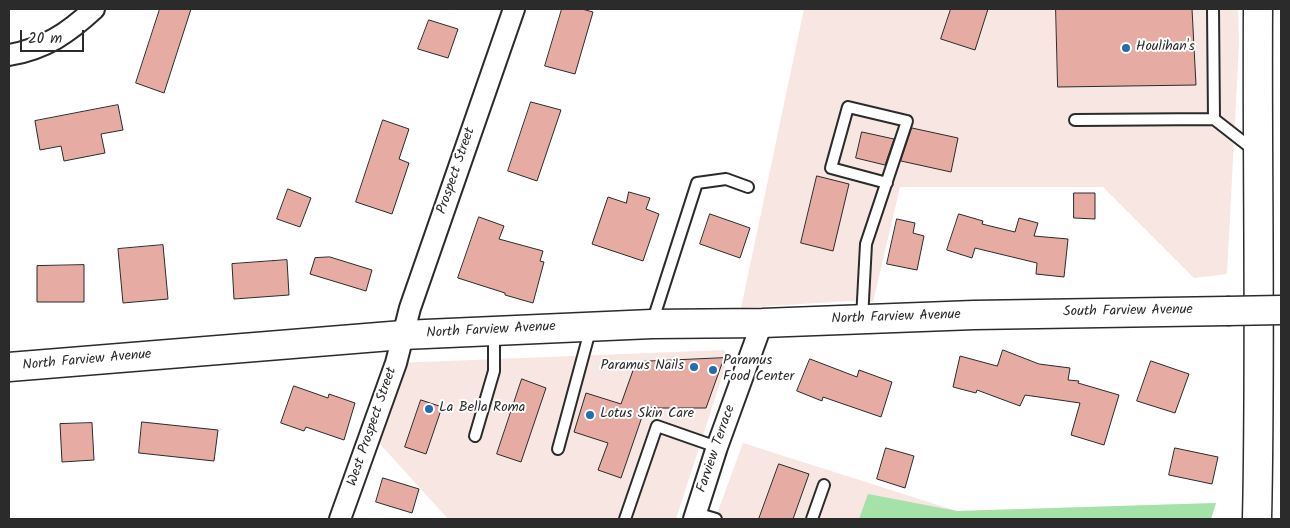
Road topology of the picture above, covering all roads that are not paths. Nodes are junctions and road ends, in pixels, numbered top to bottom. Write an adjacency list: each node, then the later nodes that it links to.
1 (94, 9): 5 (street)
2 (514, 9): 18 (street, Prospect Street)
3 (1213, 9): 6 (lane)
4 (1258, 9): 8 (main road)
5 (9, 55)
6 (1214, 119): 7 (lane); 8 (lane)
7 (1075, 120)
8 (1258, 153): 29 (main road)
9 (887, 183): 9 (lane); 13 (lane)
10 (748, 187): 15 (lane)
11 (1281, 310): 12 (main road, South Farview Avenue, bridge)
12 (974, 315): 13 (main road, North Farview Avenue)
13 (862, 320): 14 (main road, North Farview Avenue)
14 (762, 323): 15 (main road, North Farview Avenue); 21 (street, Farview Terrace)
15 (652, 324): 16 (main road, North Farview Avenue)
16 (592, 326): 17 (main road, North Farview Avenue); 22 (lane)
17 (494, 331): 18 (main road, North Farview Avenue); 20 (lane)
18 (403, 335): 19 (main road, North Farview Avenue); 25 (street, West Prospect Street)
19 (9, 367)
20 (474, 436)
21 (717, 447): 24 (street, Farview Terrace); 26 (lane)
22 (558, 449)
23 (824, 485): 28 (lane)
24 (695, 516): 27 (lane)
25 (340, 519)
26 (625, 519)
27 (716, 519)
28 (812, 519)
29 (1257, 519)

